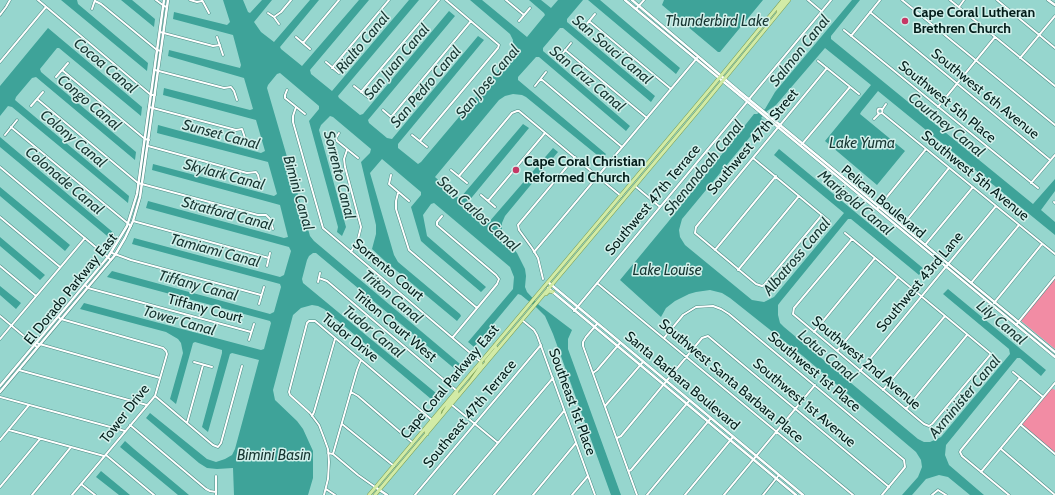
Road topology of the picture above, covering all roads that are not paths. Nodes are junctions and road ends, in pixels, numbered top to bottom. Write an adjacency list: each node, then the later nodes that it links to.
1 (10, 0): 41 (street)
2 (38, 0): 30 (street)
3 (156, 0): 28 (street)
4 (164, 0): 28 (street, El Dorado Parkway East)
5 (168, 0): 31 (street, El Dorado Parkway East)
6 (190, 0): 7 (street)
7 (202, 0): 38 (street)
8 (291, 0): 44 (street)
9 (339, 0): 58 (street)
10 (389, 0): 76 (street)
11 (439, 0): 94 (street)
12 (446, 0): 45 (street)
13 (506, 0): 42 (street)
14 (625, 0): 35 (street, Pelican Boulevard)
15 (632, 0): 29 (street, Pelican Boulevard)
16 (644, 0): 29 (street)
17 (786, 0): 85 (main road); 85 (main road)
18 (808, 0): 36 (street)
19 (831, 0): 36 (street, Southwest 47th Terrace)
20 (880, 0): 37 (street)
21 (902, 0): 72 (street)
22 (950, 0): 32 (street)
23 (964, 0): 32 (street)
24 (997, 0): 53 (street)
25 (1048, 0): 27 (street)
26 (95, 1): 34 (street); 63 (street)
27 (1055, 5)
28 (164, 6): 31 (street); 51 (street, El Dorado Parkway East)
29 (639, 6): 35 (street); 67 (street, Pelican Boulevard)
30 (46, 7): 73 (street); 96 (street)
31 (167, 7): 52 (street, El Dorado Parkway East)
32 (958, 7): 57 (street)
33 (530, 8): 42 (street)
34 (92, 9)
35 (636, 9): 70 (street, Pelican Boulevard)
36 (822, 11): 100 (street, Southwest 47th Terrace)
37 (870, 12): 54 (street); 86 (street, Southwest 6th Avenue)
38 (209, 13)
39 (268, 13): 44 (street)
40 (595, 14): 47 (street)
41 (0, 15)
42 (524, 15): 46 (street)
43 (1055, 16): 53 (street)
44 (274, 17): 48 (street)
45 (471, 21): 110 (street); 124 (street)
46 (519, 21)
47 (590, 21): 49 (street); 91 (street)
48 (279, 24)
49 (585, 26)
50 (844, 30): 54 (street, Southwest 5th Place)
51 (160, 32): 52 (street); 63 (street, El Dorado Parkway East)
52 (164, 33): 60 (street); 65 (street, El Dorado Parkway East)
53 (1040, 35): 61 (street); 69 (street)
54 (851, 36): 104 (street, Southwest 5th Place)
55 (218, 37): 60 (street)
56 (296, 37): 58 (street)
57 (995, 37): 69 (street); 72 (street)
58 (303, 43): 62 (street)
59 (571, 43): 64 (street)
60 (220, 45): 66 (street)
61 (1055, 48)
62 (310, 49)
63 (157, 50): 65 (street); 79 (street, El Dorado Parkway East)
64 (565, 50): 68 (street); 111 (street)
65 (161, 51): 80 (street, El Dorado Parkway East)
66 (223, 55)
67 (698, 56): 70 (street); 85 (street, Pelican Boulevard)
68 (559, 58)
69 (1020, 58): 89 (street)
70 (696, 60): 85 (street, Pelican Boulevard); 91 (street)
71 (818, 61): 77 (street)
72 (976, 61): 86 (street); 115 (street)
73 (0, 62)
74 (326, 62): 76 (street)
75 (68, 63): 78 (street)
76 (332, 68): 82 (street)
77 (827, 68): 90 (street); 116 (street, Southwest 47th Street)
78 (62, 70): 83 (street); 122 (street)
79 (155, 70): 80 (street); 96 (street, El Dorado Parkway East)
80 (158, 71): 96 (street, El Dorado Parkway East); 99 (street)
81 (546, 72): 84 (street)
82 (339, 73)
83 (56, 77)
84 (541, 79): 88 (street); 131 (street)
85 (722, 79): 100 (street, Pelican Boulevard); 139 (main road); 151 (main road)
86 (957, 84): 104 (street); 138 (street, Southwest 6th Avenue)
87 (354, 86): 94 (street)
88 (535, 86)
89 (1055, 86)
90 (850, 87): 95 (street); 126 (street)
91 (671, 89): 111 (street)
92 (288, 90): 103 (street)
93 (43, 92): 98 (street)
94 (361, 92): 97 (street)
95 (859, 94)
96 (153, 95): 105 (street, El Dorado Parkway East); 106 (street, El Dorado Parkway East)
97 (368, 98)
98 (37, 99): 102 (street); 147 (street)
99 (237, 100)
100 (748, 101): 116 (street, Pelican Boulevard); 164 (street, Southwest 47th Terrace)
101 (886, 104): 108 (street)
102 (31, 106)
103 (296, 107): 109 (street); 186 (street, Sorrento Court)
104 (938, 107): 149 (street, Southwest 5th Place)
105 (149, 108): 106 (street); 122 (street, El Dorado Parkway East)
106 (153, 108): 123 (street, El Dorado Parkway East); 125 (street)
107 (383, 110): 110 (street)
108 (881, 112): 112 (street); 132 (street, Southwest 5th Avenue)
109 (305, 114)
110 (391, 117): 114 (street)
111 (647, 118): 131 (street)
112 (874, 119)
113 (17, 120): 117 (street)
114 (398, 122)
115 (1055, 125)
116 (779, 126): 126 (street, Pelican Boulevard); 129 (street, Pelican Boulevard); 137 (street, Southwest 47th Street)
117 (11, 127): 120 (street); 172 (street)
118 (339, 133): 133 (street)
119 (545, 133): 135 (street); 144 (street); 159 (street)
120 (5, 135)
121 (412, 135): 124 (street)
122 (145, 139): 123 (street); 127 (street, El Dorado Parkway East)
123 (148, 140): 128 (street, El Dorado Parkway East)
124 (420, 141): 130 (street)
125 (247, 144)
126 (803, 144): 129 (street); 162 (street, Pelican Boulevard)
127 (144, 146): 128 (street); 147 (street, El Dorado Parkway East)
128 (148, 146): 150 (street, El Dorado Parkway East); 153 (street)
129 (800, 146): 165 (street, Pelican Boulevard)
130 (427, 147)
131 (622, 147): 145 (street)
132 (926, 149): 141 (street, Southwest 5th Avenue); 162 (street)
133 (347, 150): 136 (street); 186 (street)
134 (1055, 155): 138 (street)
135 (575, 157): 145 (street); 187 (street)
136 (358, 158)
137 (753, 158): 146 (street); 185 (street, Southwest 47th Street)
138 (1050, 160): 149 (street)
139 (649, 162): 151 (main road); 157 (main road)
140 (0, 167): 179 (street)
141 (949, 168): 152 (street, Southwest 5th Avenue); 173 (street)
142 (451, 170): 144 (street)
143 (391, 175): 155 (street)
144 (459, 176): 148 (street)
145 (598, 176): 157 (street); 187 (street)
146 (776, 176): 158 (street); 185 (street)
147 (138, 183): 150 (street); 170 (street, El Dorado Parkway East)
148 (467, 183)
149 (1031, 183): 154 (street, Southwest 5th Place)
150 (142, 184): 170 (street, El Dorado Parkway East); 177 (street)
151 (635, 186): 164 (street); 169 (main road)
152 (972, 187): 163 (street, Southwest 5th Avenue); 181 (street)
153 (261, 188)
154 (1038, 188)
155 (398, 193): 160 (street); 224 (street)
156 (481, 195): 159 (street)
157 (621, 196): 169 (main road); 175 (main road)
158 (799, 196): 166 (street); 200 (street)
159 (488, 201): 161 (street)
160 (409, 202)
161 (495, 206)
162 (879, 206): 165 (street); 173 (street, Pelican Boulevard)
163 (996, 206): 174 (street, Southwest 5th Avenue); 195 (street, Southwest 43rd Lane)
164 (660, 207): 207 (street, Southwest 47th Terrace)
165 (877, 209): 176 (street, Pelican Boulevard)
166 (822, 215): 171 (street); 200 (street)
167 (442, 216): 224 (street)
168 (0, 217): 199 (street)
169 (607, 219): 184 (main road)
170 (132, 221): 172 (street, El Dorado Parkway East); 193 (street)
171 (829, 221)
172 (130, 225): 188 (street, El Dorado Parkway East); 191 (street, El Dorado Parkway East)
173 (902, 225): 176 (street); 181 (street, Pelican Boulevard)
174 (1019, 225): 182 (street, Southwest 5th Avenue); 208 (street)
175 (595, 227): 184 (main road); 209 (main road, Cape Coral Parkway East)
176 (900, 228): 183 (street, Pelican Boulevard)
177 (273, 229)
178 (845, 233): 180 (street)
179 (85, 238): 192 (street); 199 (street)
180 (852, 239): 194 (street); 237 (street, Southwest 2nd Avenue)
181 (925, 244): 183 (street); 195 (street, Pelican Boulevard)
182 (1042, 244): 190 (street, Southwest 5th Avenue); 220 (street)
183 (923, 248): 198 (street, Pelican Boulevard)
184 (581, 250): 213 (main road)
185 (715, 250): 200 (street)
186 (350, 252): 239 (street, Sorrento Court)
187 (534, 252): 205 (street)
188 (112, 253): 191 (street); 192 (street, El Dorado Parkway East)
189 (270, 253): 193 (street)
190 (1055, 254)
191 (115, 255): 192 (street, El Dorado Parkway East); 216 (street)
192 (110, 258): 210 (street, El Dorado Parkway East); 214 (street, El Dorado Parkway East)
193 (269, 258): 197 (street)
194 (875, 258): 202 (street); 237 (street)
195 (948, 263): 198 (street, Southwest 43rd Lane); 208 (street, Pelican Boulevard)
196 (0, 266): 217 (street)
197 (266, 266)
198 (946, 266): 211 (street, Pelican Boulevard); 218 (street, Southwest 43rd Lane)
199 (60, 267): 217 (street)
200 (738, 270)
201 (320, 273): 204 (street)
202 (898, 277): 218 (street); 249 (street)
203 (1055, 277): 230 (street)
204 (319, 278): 206 (street); 279 (street, Triton Court West)
205 (543, 279)
206 (318, 282)
207 (597, 283): 223 (street, Southwest 47th Terrace); 240 (street, Southwest Santa Barbara Place)
208 (972, 283): 211 (street); 220 (street, Pelican Boulevard)
209 (547, 284): 213 (street, Santa Barbara Boulevard); 246 (main road, Cape Coral Parkway East)
210 (85, 285): 214 (street, Tiffany Court); 228 (street, El Dorado Parkway East)
211 (969, 286): 222 (street, Pelican Boulevard)
212 (264, 287): 216 (street)
213 (550, 287): 215 (street, Santa Barbara Boulevard); 219 (main road); 223 (street, Santa Barbara Boulevard)
214 (88, 288): 228 (street, El Dorado Parkway East); 236 (street, Tiffany Court)
215 (553, 292): 219 (main road); 225 (street, Santa Barbara Boulevard)
216 (261, 295): 221 (street)
217 (36, 296): 233 (street)
218 (921, 296): 227 (street); 266 (street, Southwest 43rd Lane)
219 (538, 302): 229 (main road, Cape Coral Parkway East)
220 (995, 302): 222 (street); 230 (street, Pelican Boulevard)
221 (259, 304)
222 (992, 305): 234 (street, Pelican Boulevard)
223 (577, 307): 225 (street, Southwest 47th Terrace); 232 (street, Santa Barbara Boulevard)
224 (477, 308): 239 (street)
225 (574, 311): 235 (street, Santa Barbara Boulevard)
226 (0, 316): 233 (street)
227 (944, 316): 238 (street); 278 (street)
228 (60, 318): 245 (street, El Dorado Parkway East); 269 (street, Tower Drive)
229 (522, 320): 247 (street, Southeast 1st Place); 259 (main road, Cape Coral Parkway East)
230 (1019, 322): 234 (street); 250 (street, Pelican Boulevard)
231 (254, 324): 236 (street, Tiffany Court)
232 (597, 324): 235 (street); 244 (street, Santa Barbara Boulevard)
233 (11, 325): 241 (street); 245 (street)
234 (1016, 325): 253 (street, Pelican Boulevard)
235 (595, 327): 248 (street, Santa Barbara Boulevard); 268 (street)
236 (251, 332): 243 (street, Tiffany Court)
237 (814, 332): 249 (street, Southwest 2nd Avenue)
238 (968, 335): 251 (street); 292 (street)
239 (453, 337): 257 (street, Sorrento Court)
240 (664, 338): 252 (street, Southwest Santa Barbara Place); 276 (street, Southwest 1st Place)
241 (0, 339)
242 (335, 339): 255 (street, Tudor Drive); 296 (street); 296 (street, Tudor Drive)
243 (249, 340)
244 (620, 343): 248 (street); 258 (street, Santa Barbara Boulevard)
245 (37, 345): 264 (street, El Dorado Parkway East); 265 (street, El Dorado Parkway East); 269 (street)
246 (495, 345): 257 (main road, Cape Coral Parkway East); 259 (main road)
247 (541, 345): 270 (street, Southeast 1st Place); 302 (street, Southeast 47th Terrace)
248 (617, 346): 262 (street, Santa Barbara Boulevard); 268 (street)
249 (837, 351): 266 (street, Southwest 2nd Avenue)
250 (1055, 352)
251 (990, 354): 254 (street); 292 (street, Southwest 2nd Avenue)
252 (686, 357): 272 (street); 291 (street, Southwest 1st Avenue); 307 (street, Southwest Santa Barbara Place)
253 (1055, 357)
254 (997, 359)
255 (361, 360): 281 (street); 298 (street, Tudor Drive)
256 (194, 362): 260 (street)
257 (481, 362): 273 (main road); 279 (main road, Cape Coral Parkway East)
258 (643, 362): 262 (street); 272 (street, Santa Barbara Boulevard)
259 (486, 364): 273 (main road, Cape Coral Parkway East)
260 (203, 365): 263 (street); 299 (street)
261 (242, 366): 299 (street)
262 (640, 366): 275 (street, Santa Barbara Boulevard); 290 (street)
263 (212, 367)
264 (15, 368): 265 (street); 277 (street, El Dorado Parkway East)
265 (18, 370): 280 (street, El Dorado Parkway East); 288 (street)
266 (860, 371): 278 (street, Southwest 2nd Avenue)
267 (1013, 372): 271 (street)
268 (593, 373): 290 (street)
269 (160, 378): 282 (street, Tower Drive)
270 (553, 378): 294 (street, Southeast 1st Place); 315 (street)
271 (1020, 378): 284 (street); 327 (street)
272 (666, 382): 275 (street); 285 (street, Santa Barbara Boulevard)
273 (470, 383): 289 (main road, Cape Coral Parkway East)
274 (1055, 384): 284 (street)
275 (664, 385): 286 (street, Santa Barbara Boulevard); 310 (street)
276 (815, 385): 291 (street); 335 (street, Southwest 1st Place)
277 (0, 386)
278 (883, 390): 292 (street, Southwest 2nd Avenue)
279 (457, 391): 293 (main road, Cape Coral Parkway East); 295 (main road)
280 (0, 392)
281 (351, 392): 301 (street); 314 (street)
282 (154, 396): 288 (street, Tower Drive); 299 (street)
283 (0, 397): 287 (street)
284 (1043, 397): 304 (street)
285 (689, 401): 286 (street); 297 (street, Santa Barbara Boulevard)
286 (687, 404): 300 (street, Santa Barbara Boulevard); 326 (street)
287 (29, 405): 305 (street); 306 (street)
288 (147, 405): 303 (street, Tower Drive)
289 (452, 405): 295 (main road, Cape Coral Parkway East); 302 (street)
290 (605, 406): 310 (street)
291 (796, 408): 307 (street); 335 (street, Southwest 1st Avenue)
292 (906, 409)
293 (440, 411): 298 (main road, Cape Coral Parkway East); 308 (main road)
294 (564, 411): 316 (street, Southeast 1st Place); 353 (street)
295 (444, 414): 308 (main road, Cape Coral Parkway East)
296 (312, 416): 319 (street, Tudor Drive)
297 (711, 418): 300 (street); 309 (street, Santa Barbara Boulevard)
298 (432, 420): 314 (main road, Cape Coral Parkway East)
299 (186, 422)
300 (708, 422): 313 (street, Santa Barbara Boulevard); 358 (street)
301 (342, 424): 320 (street); 325 (street)
302 (475, 424): 315 (street); 351 (street, Southeast 47th Terrace)
303 (130, 425): 306 (street, Tower Drive); 338 (street)
304 (1020, 425): 318 (street); 321 (street)
305 (9, 430): 311 (street); 312 (street)
306 (125, 431): 322 (street, Tower Drive)
307 (776, 432): 323 (street); 364 (street, Southwest Santa Barbara Place)
308 (427, 434): 337 (main road, Cape Coral Parkway East)
309 (733, 437): 313 (street); 323 (street, Santa Barbara Boulevard)
310 (617, 438): 326 (street)
311 (40, 439): 317 (street); 333 (street)
312 (0, 440)
313 (730, 440): 324 (street, Santa Barbara Boulevard); 359 (street)
314 (413, 443): 325 (main road, Cape Coral Parkway East)
315 (498, 443): 352 (street)
316 (576, 443): 330 (street, Southeast 1st Place); 354 (street)
317 (71, 447): 322 (street); 340 (street)
318 (1000, 449): 327 (street); 339 (street)
319 (328, 453): 320 (street); 336 (street, Tudor Drive)
320 (333, 454): 334 (street)
321 (1055, 454)
322 (105, 455): 332 (street, Tower Drive); 343 (street)
323 (756, 456): 324 (street); 328 (street, Santa Barbara Boulevard)
324 (753, 459): 331 (street, Santa Barbara Boulevard); 360 (street)
325 (394, 466): 334 (main road, Cape Coral Parkway East)
326 (628, 471): 357 (street)
327 (981, 472): 368 (street)
328 (779, 475): 331 (street); 363 (street, Santa Barbara Boulevard)
329 (216, 476): 338 (street)
330 (588, 476): 355 (street); 356 (street, Southeast 1st Place)
331 (777, 478): 361 (street); 362 (street, Santa Barbara Boulevard)
332 (81, 484): 341 (street, Tower Drive); 342 (street)
333 (0, 486)
334 (375, 487): 337 (street); 347 (main road, Cape Coral Parkway East)
335 (889, 487): 365 (street)
336 (326, 489): 345 (street, Tudor Drive); 346 (street)
337 (379, 491): 348 (main road, Cape Coral Parkway East); 349 (street); 350 (street)
338 (216, 492): 344 (street)
339 (1055, 494)
340 (32, 495)
341 (72, 495)
342 (95, 495)
343 (154, 495)
344 (216, 495)
345 (324, 495)
346 (335, 495)
347 (368, 495)
348 (375, 495)
349 (381, 495)
350 (387, 495)
351 (415, 495)
352 (454, 495)
353 (494, 495)
354 (533, 495)
355 (572, 495)
356 (595, 495)
357 (637, 495)
358 (647, 495)
359 (684, 495)
360 (724, 495)
361 (763, 495)
362 (796, 495)
363 (802, 495)
364 (853, 495)
365 (882, 495)
366 (932, 495): 367 (street)
367 (946, 495)
368 (1009, 495)

